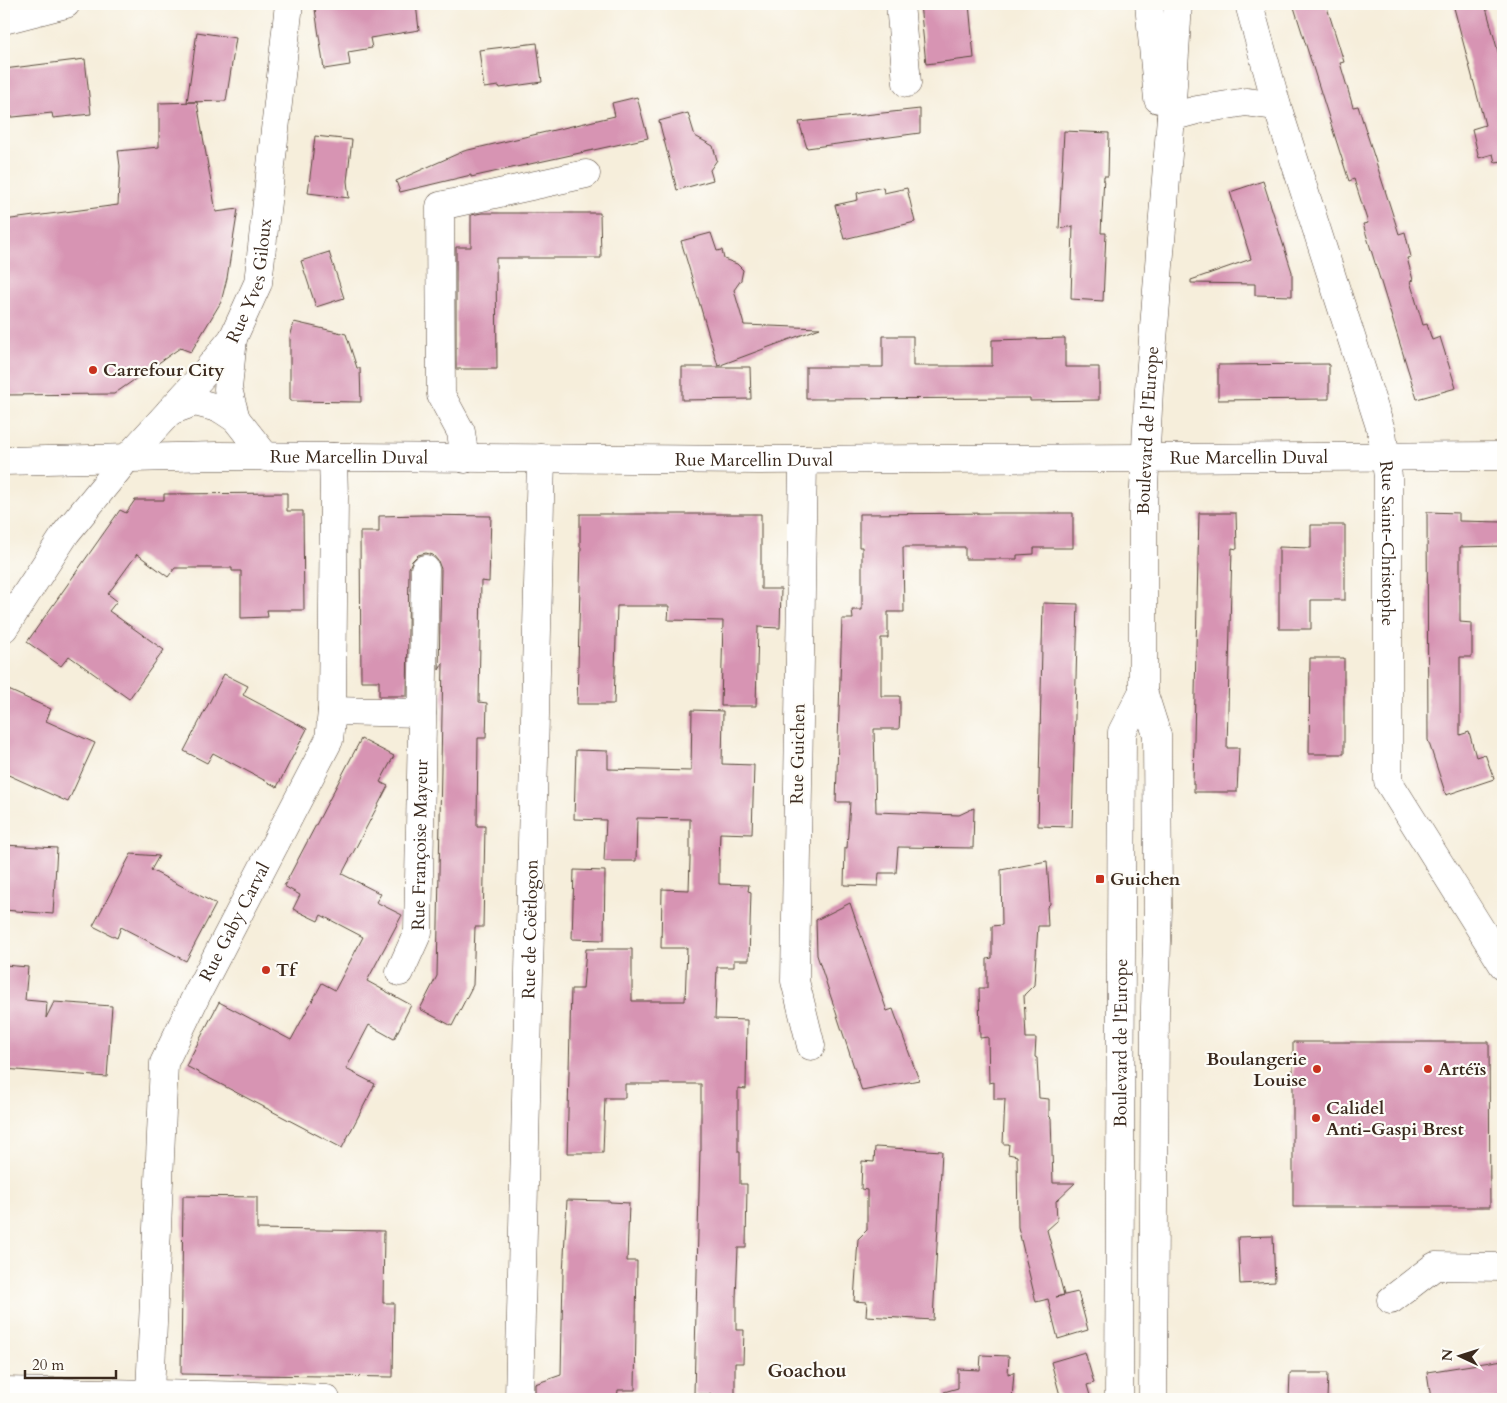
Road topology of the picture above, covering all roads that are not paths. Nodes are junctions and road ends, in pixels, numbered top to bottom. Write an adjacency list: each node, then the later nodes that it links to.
1 (66, 4): 7 (street)
2 (289, 4): 13 (street, Rue Yves Giloux)
3 (900, 4): 8 (street)
4 (1149, 4): 11 (street, Boulevard de l'Europe)
5 (1178, 4): 10 (street, Boulevard de l'Europe)
6 (1249, 4): 9 (street, Rue Saint-Christophe)
7 (4, 20)
8 (907, 83)
9 (1277, 106): 10 (street); 16 (street, Rue Saint-Christophe)
10 (1171, 117): 11 (street, Boulevard de l'Europe)
11 (1165, 170): 23 (street, Boulevard de l'Europe)
12 (586, 174): 21 (street)
13 (233, 338): 14 (street, Rue Yves Giloux); 15 (street)
14 (170, 411): 15 (street); 18 (street, Rue Yves Giloux)
15 (236, 419): 19 (street)
16 (1386, 456): 17 (street, Rue Marcellin Duval); 23 (street, Rue Marcellin Duval); 31 (street, Rue Saint-Christophe)
17 (1503, 456)
18 (128, 457): 19 (street, Rue Marcellin Duval); 25 (street, Rue Marcellin Duval); 27 (street, Rue Yves Giloux)
19 (266, 457): 20 (street, Rue Marcellin Duval)
20 (333, 457): 21 (street, Rue Marcellin Duval); 29 (street, Rue Gaby Carval)
21 (465, 458): 22 (street, Rue Marcellin Duval)
22 (541, 458): 24 (street, Rue Marcellin Duval); 39 (street, Rue de Coëtlogon)
23 (1145, 458): 24 (street, Rue Marcellin Duval); 28 (street, Boulevard de l'Europe)
24 (803, 460): 33 (street, Rue Guichen)
25 (4, 461)
26 (424, 569): 30 (street, Rue Françoise Mayeur)
27 (4, 628)
28 (1143, 691): 40 (street, Boulevard de l'Europe); 41 (street, Boulevard de l'Europe)
29 (332, 711): 30 (street); 37 (street, Rue Gaby Carval)
30 (422, 713): 32 (street, Rue Françoise Mayeur)
31 (1503, 965)
32 (400, 972)
33 (811, 1046)
34 (1503, 1267): 35 (street)
35 (1391, 1300)
36 (4, 1391): 37 (street)
37 (150, 1394): 38 (street)
38 (326, 1399)
39 (519, 1399)
40 (1119, 1399)
41 (1153, 1399)

